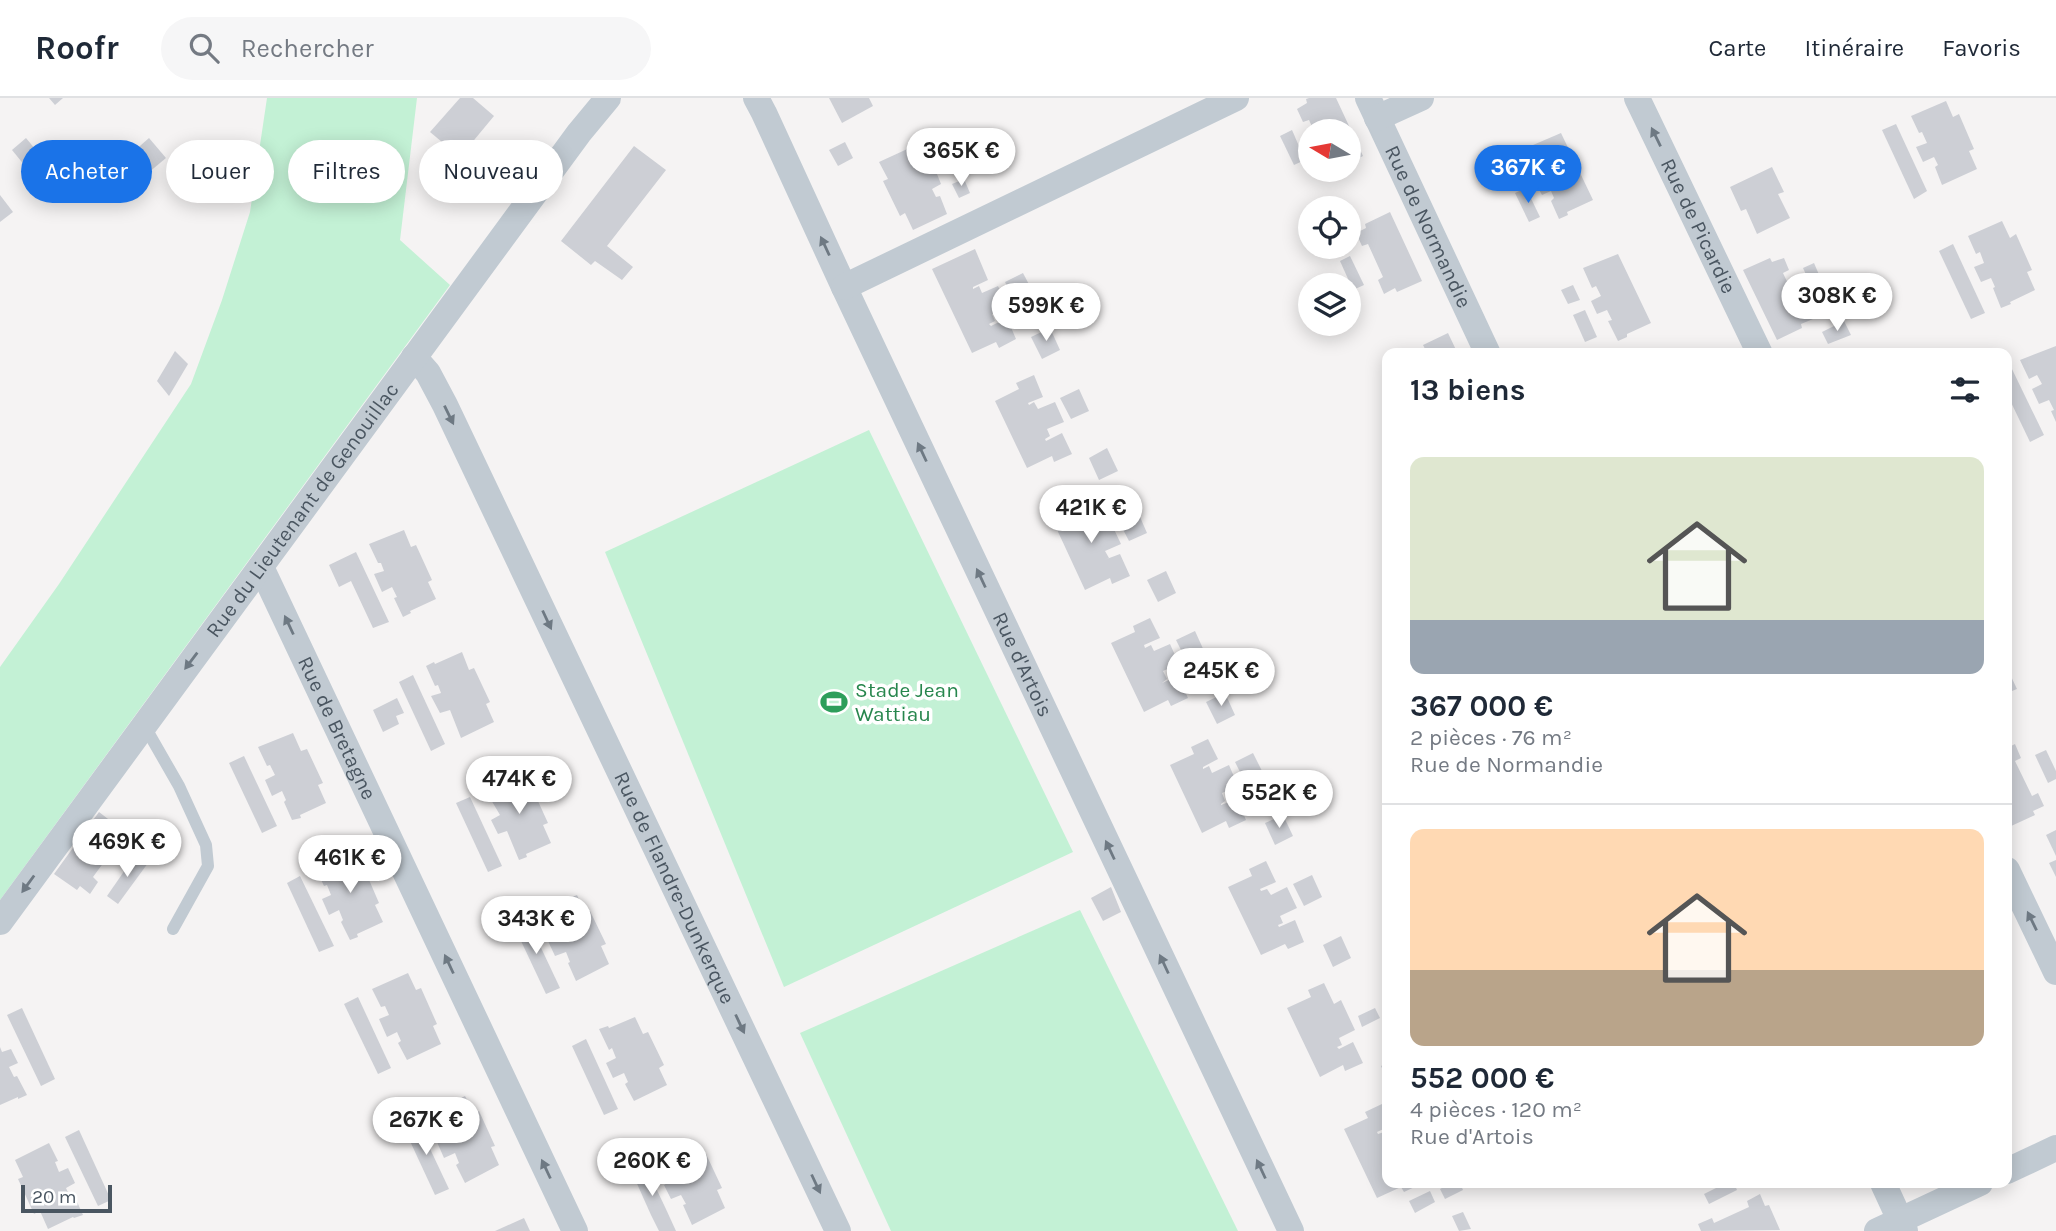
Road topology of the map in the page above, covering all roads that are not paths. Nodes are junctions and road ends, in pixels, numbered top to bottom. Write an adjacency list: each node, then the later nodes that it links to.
1 (608, 98): 10 (street, Rue du Lieutenant de Genouillac)
2 (756, 98): 7 (street, Rue d'Artois, one-way to 2)
3 (1236, 98): 7 (street)
4 (1422, 98): 6 (street)
5 (1637, 98): 9 (street, Rue de Picardie, one-way to 5)
6 (1372, 108): 8 (street, Rue de Normandie)
7 (844, 287): 24 (street, Rue d'Artois, one-way to 7)
8 (1485, 348)
9 (1757, 348)
10 (414, 357): 11 (street, Rue du Lieutenant de Genouillac); 23 (street, Rue de Flandre-Dunkerque, one-way to 23)
11 (261, 567): 12 (street, Rue du Lieutenant de Genouillac, one-way to 12); 22 (street, Rue de Bretagne, one-way to 11)
12 (144, 724): 14 (street, Rue du Lieutenant de Genouillac, one-way to 14); 15 (lane)
13 (2012, 880): 16 (street, one-way to 13)
14 (0, 922)
15 (173, 929)
16 (2056, 972)
17 (2056, 1148): 18 (street)
18 (2012, 1169)
19 (1884, 1188): 21 (street)
20 (1970, 1188): 21 (street)
21 (1894, 1227)
22 (575, 1231)
23 (838, 1231)
24 (1291, 1231)

